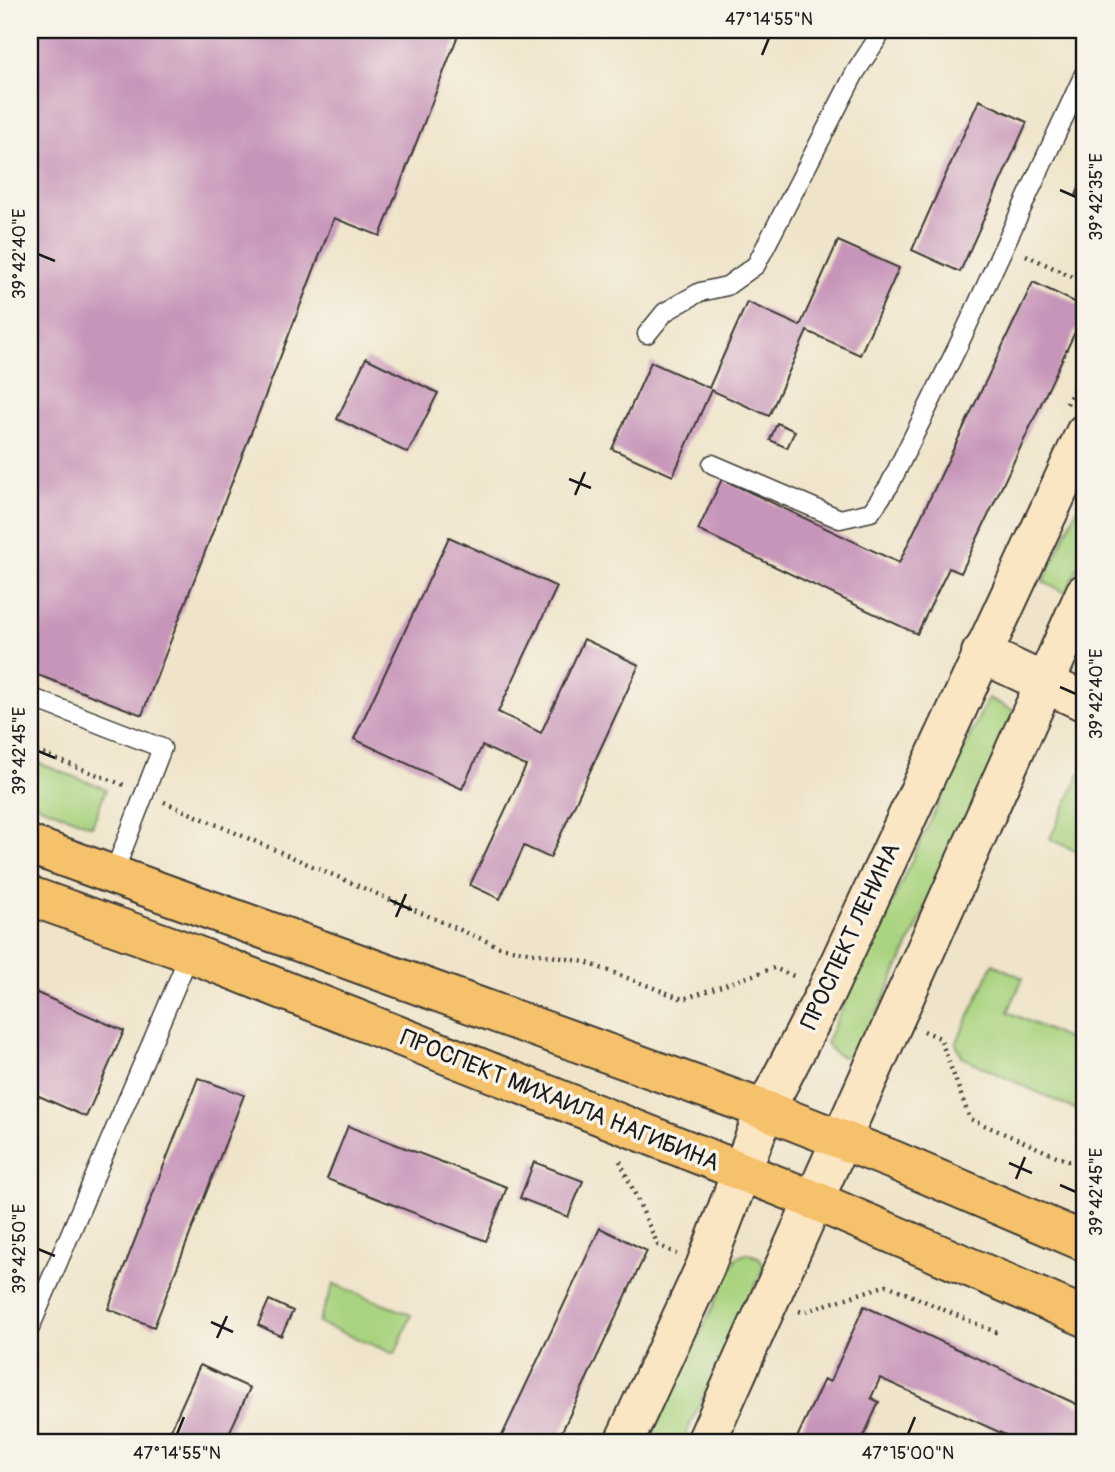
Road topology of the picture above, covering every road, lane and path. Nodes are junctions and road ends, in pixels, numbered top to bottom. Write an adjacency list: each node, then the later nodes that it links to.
1 (883, 30): 5 (lane)
2 (1085, 72): 3 (lane)
3 (1006, 245): 4 (path); 7 (lane)
4 (1085, 283)
5 (647, 334)
6 (1085, 433): 9 (main road, ПРОСПЕКТ ЛЕНИНА)
7 (712, 464)
8 (1085, 593): 10 (main road)
9 (981, 653): 10 (main road); 20 (main road, ПРОСПЕКТ ЛЕНИНА)
10 (1044, 683): 12 (main road); 22 (main road)
11 (30, 696): 14 (lane)
12 (1085, 702)
13 (30, 749): 14 (path)
14 (145, 793): 16 (lane); 19 (path)
15 (30, 845): 16 (main road)
16 (113, 875): 20 (main road)
17 (30, 896): 18 (main road, ПРОСПЕКТ МИХАИЛА НАГИБИНА)
18 (190, 953): 25 (main road, ПРОСПЕКТ МИХАИЛА НАГИБИНА); 31 (lane)
19 (774, 968)
20 (765, 1110): 22 (main road); 25 (main road, ПРОСПЕКТ ЛЕНИНА)
21 (970, 1119): 24 (path)
22 (842, 1140): 26 (main road); 27 (main road)
23 (622, 1162): 28 (path)
24 (1073, 1163)
25 (740, 1172): 26 (main road, ПРОСПЕКТ МИХАИЛА НАГИБИНА); 33 (main road, ПРОСПЕКТ ЛЕНИНА)
26 (816, 1201): 30 (main road, ПРОСПЕКТ МИХАИЛА НАГИБИНА); 34 (main road)
27 (1085, 1242)
28 (658, 1245)
29 (916, 1298): 32 (path)
30 (1085, 1317)
31 (30, 1328)
32 (1000, 1334)
33 (624, 1442)
34 (706, 1442)

